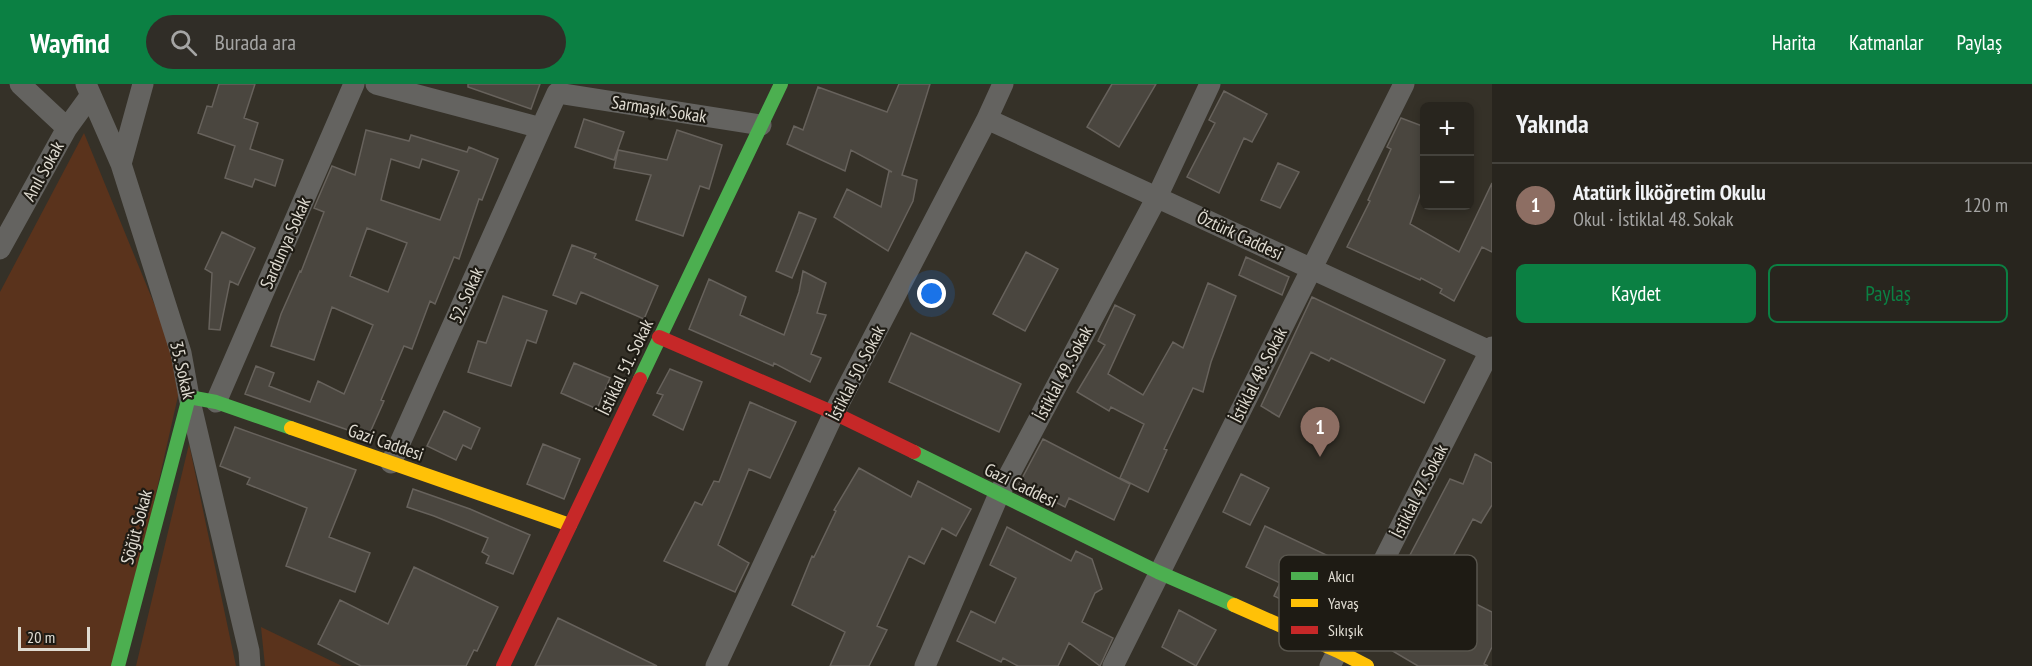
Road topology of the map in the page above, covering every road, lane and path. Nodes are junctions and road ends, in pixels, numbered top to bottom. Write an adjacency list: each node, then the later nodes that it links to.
1 (20, 84): 13 (street)
2 (143, 84): 15 (street)
3 (354, 84): 22 (street, Sardunya Sokak)
4 (376, 84): 14 (street)
5 (781, 84): 12 (street, İstiklal 51. Sokak)
6 (1003, 84): 11 (street, İstiklal 50. Sokak)
7 (1210, 84): 16 (street, İstiklal 49. Sokak)
8 (1404, 84): 18 (street, İstiklal 48. Sokak)
9 (88, 89): 13 (street, Anıl Sokak); 15 (street, 35. Sokak)
10 (557, 93): 12 (street, Sarmaşık Sokak); 14 (street, 52. Sokak)
11 (987, 119): 16 (street, Öztürk Caddesi); 23 (street, İstiklal 50. Sokak)
12 (761, 125): 19 (street, İstiklal 51. Sokak)
13 (67, 128): 17 (street, Anıl Sokak)
14 (541, 128): 24 (street, 52. Sokak)
15 (121, 164): 21 (street, 35. Sokak)
16 (1156, 197): 18 (street, Öztürk Caddesi); 25 (street, İstiklal 49. Sokak)
17 (0, 249)
18 (1312, 269): 20 (street, Öztürk Caddesi); 28 (street, İstiklal 48. Sokak)
19 (659, 337): 23 (street, Gazi Caddesi); 26 (street, İstiklal 51. Sokak)
20 (1491, 350): 27 (street, İstiklal 47. Sokak)
21 (189, 397): 22 (street, Gazi Caddesi); 32 (street, Söğüt Sokak); 33 (street, 35. Sokak)
22 (216, 402): 24 (street, Gazi Caddesi)
23 (834, 413): 25 (street, Gazi Caddesi); 35 (street, İstiklal 50. Sokak)
24 (391, 463): 26 (street, Gazi Caddesi)
25 (999, 494): 28 (street, Gazi Caddesi); 36 (street, İstiklal 49. Sokak)
26 (570, 525): 34 (street, İstiklal 51. Sokak)
27 (1387, 555)
28 (1158, 572): 29 (street, Gazi Caddesi); 37 (street, İstiklal 48. Sokak)
29 (1279, 632)
30 (1318, 651): 31 (street, Gazi Caddesi)
31 (1334, 659): 38 (street, Gazi Caddesi)
32 (118, 666)
33 (250, 666)
34 (503, 666)
35 (716, 666)
36 (925, 666)
37 (1113, 666)
38 (1367, 666)

